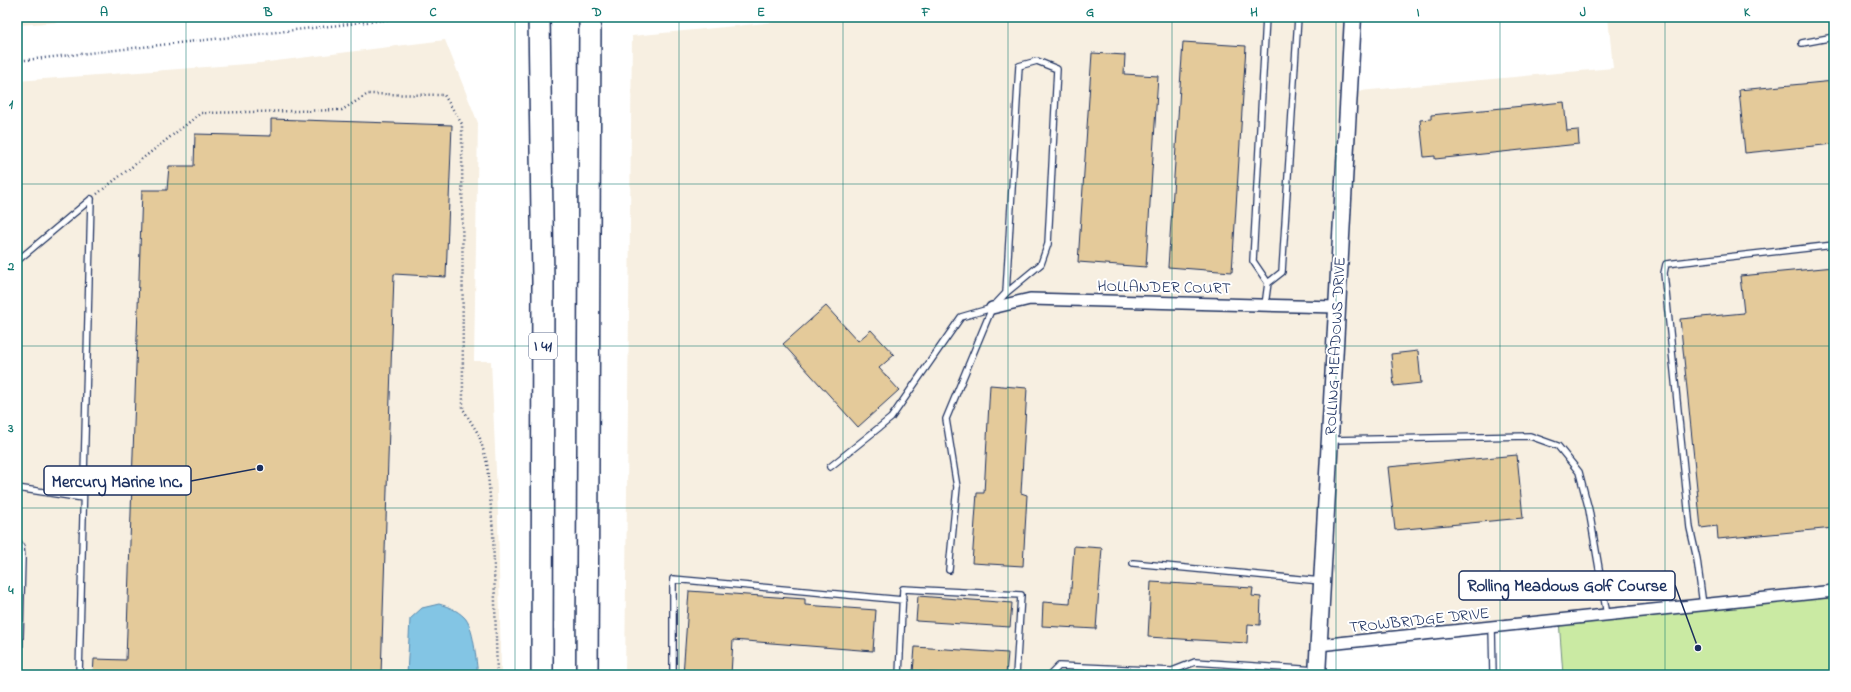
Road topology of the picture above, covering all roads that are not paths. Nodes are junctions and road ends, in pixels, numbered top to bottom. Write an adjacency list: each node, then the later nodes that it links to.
1 (535, 17): 9 (highway)
2 (539, 17): 9 (highway, I 41)
3 (590, 17): 35 (highway)
4 (1266, 17): 12 (lane)
5 (1298, 17): 12 (lane)
6 (1353, 17): 15 (main road, ROLLING MEADOWS DRIVE)
7 (1834, 37): 8 (lane)
8 (1802, 43)
9 (539, 59): 34 (highway, I 41)
10 (1834, 245): 27 (lane)
11 (17, 262): 20 (lane)
12 (1268, 283): 14 (lane)
13 (1006, 293): 13 (lane); 16 (lane)
14 (1265, 305): 15 (street, HOLLANDER COURT); 16 (street, HOLLANDER COURT)
15 (1336, 307): 17 (main road, ROLLING MEADOWS DRIVE)
16 (992, 308): 18 (lane); 23 (lane)
17 (1329, 440): 24 (main road, ROLLING MEADOWS DRIVE); 28 (lane)
18 (830, 467)
19 (17, 488): 20 (lane)
20 (84, 498): 33 (lane)
21 (17, 540): 32 (lane)
22 (1133, 563): 24 (lane)
23 (949, 570)
24 (1322, 581): 30 (main road, ROLLING MEADOWS DRIVE)
25 (1834, 591): 27 (street, TROWBRIDGE DRIVE)
26 (903, 600): 36 (lane); 37 (lane); 38 (lane)
27 (1703, 605): 28 (street, TROWBRIDGE DRIVE)
28 (1607, 615): 29 (street, TROWBRIDGE DRIVE)
29 (1492, 627): 30 (street, TROWBRIDGE DRIVE); 40 (lane)
30 (1319, 645): 31 (main road, ROLLING MEADOWS DRIVE)
31 (1317, 673): 39 (lane)
32 (19, 675)
33 (79, 675)
34 (542, 675)
35 (587, 675)
36 (672, 675)
37 (899, 675)
38 (1016, 675)
39 (1050, 675)
40 (1493, 675)

